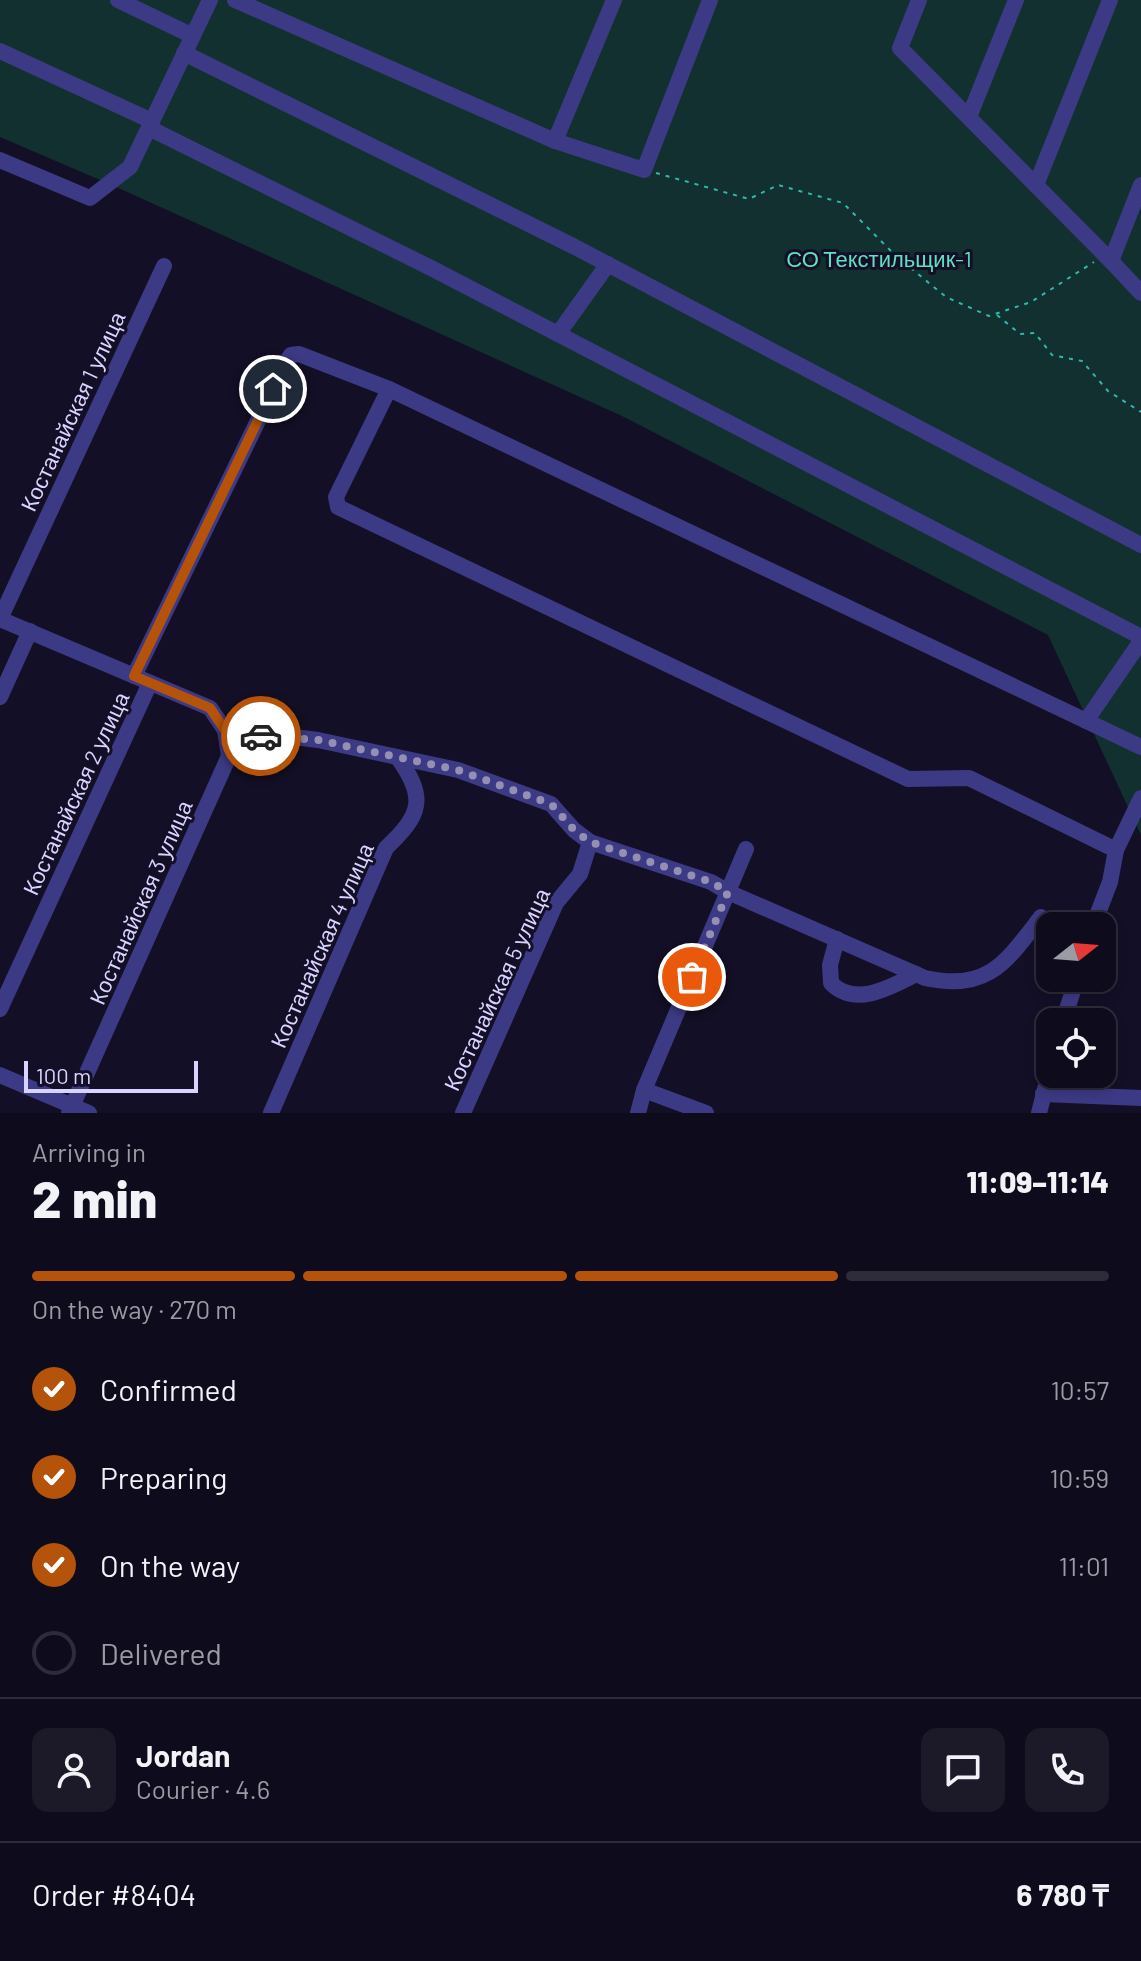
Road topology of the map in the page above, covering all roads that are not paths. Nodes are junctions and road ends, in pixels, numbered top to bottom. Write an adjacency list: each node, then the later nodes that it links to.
1 (118, 0): 9 (street)
2 (210, 0): 9 (street)
3 (235, 0): 14 (street)
4 (614, 0): 14 (street)
5 (710, 0): 14 (street)
6 (919, 0): 12 (street)
7 (1016, 0): 12 (street)
8 (1110, 0): 16 (street)
9 (193, 36): 11 (street)
10 (0, 51): 13 (street)
11 (184, 53): 13 (street); 19 (street)
12 (969, 117): 16 (street)
13 (151, 124): 15 (street); 22 (street)
14 (555, 141)
15 (0, 160)
16 (1036, 185): 18 (street)
17 (1141, 185): 18 (street)
18 (1107, 258): 21 (street)
19 (608, 264): 22 (street); 24 (street)
20 (164, 266): 25 (street, Костанайская 1 улица)
21 (1141, 293)
22 (558, 334): 27 (street)
23 (389, 389): 28 (street, Костанайская 2 улица); 30 (street); 37 (street)
24 (1141, 545)
25 (0, 619): 26 (street)
26 (30, 631): 28 (street); 29 (street)
27 (1141, 639): 30 (street)
28 (142, 679): 31 (street); 43 (street, Костанайская 2 улица)
29 (0, 697)
30 (1086, 721): 32 (street)
31 (225, 730): 33 (street); 49 (street, Костанайская 3 улица)
32 (1141, 747)
33 (398, 758): 35 (street); 51 (street, Костанайская 4 улица)
34 (1141, 798): 37 (street)
35 (590, 842): 38 (street); 52 (street, Костанайская 5 улица)
36 (746, 849): 38 (street)
37 (1116, 850): 39 (street)
38 (728, 892): 41 (street); 46 (street)
39 (1098, 912)
40 (1036, 923): 42 (street)
41 (837, 939): 42 (street); 42 (street)
42 (916, 974)
43 (0, 1009)
44 (0, 1075): 49 (street)
45 (1045, 1088): 47 (street)
46 (644, 1090): 53 (street); 54 (street)
47 (1043, 1094): 48 (street); 55 (street)
48 (1141, 1098)
49 (70, 1109): 50 (street)
50 (89, 1113)
51 (271, 1113)
52 (463, 1113)
53 (638, 1113)
54 (706, 1113)
55 (1039, 1113)

